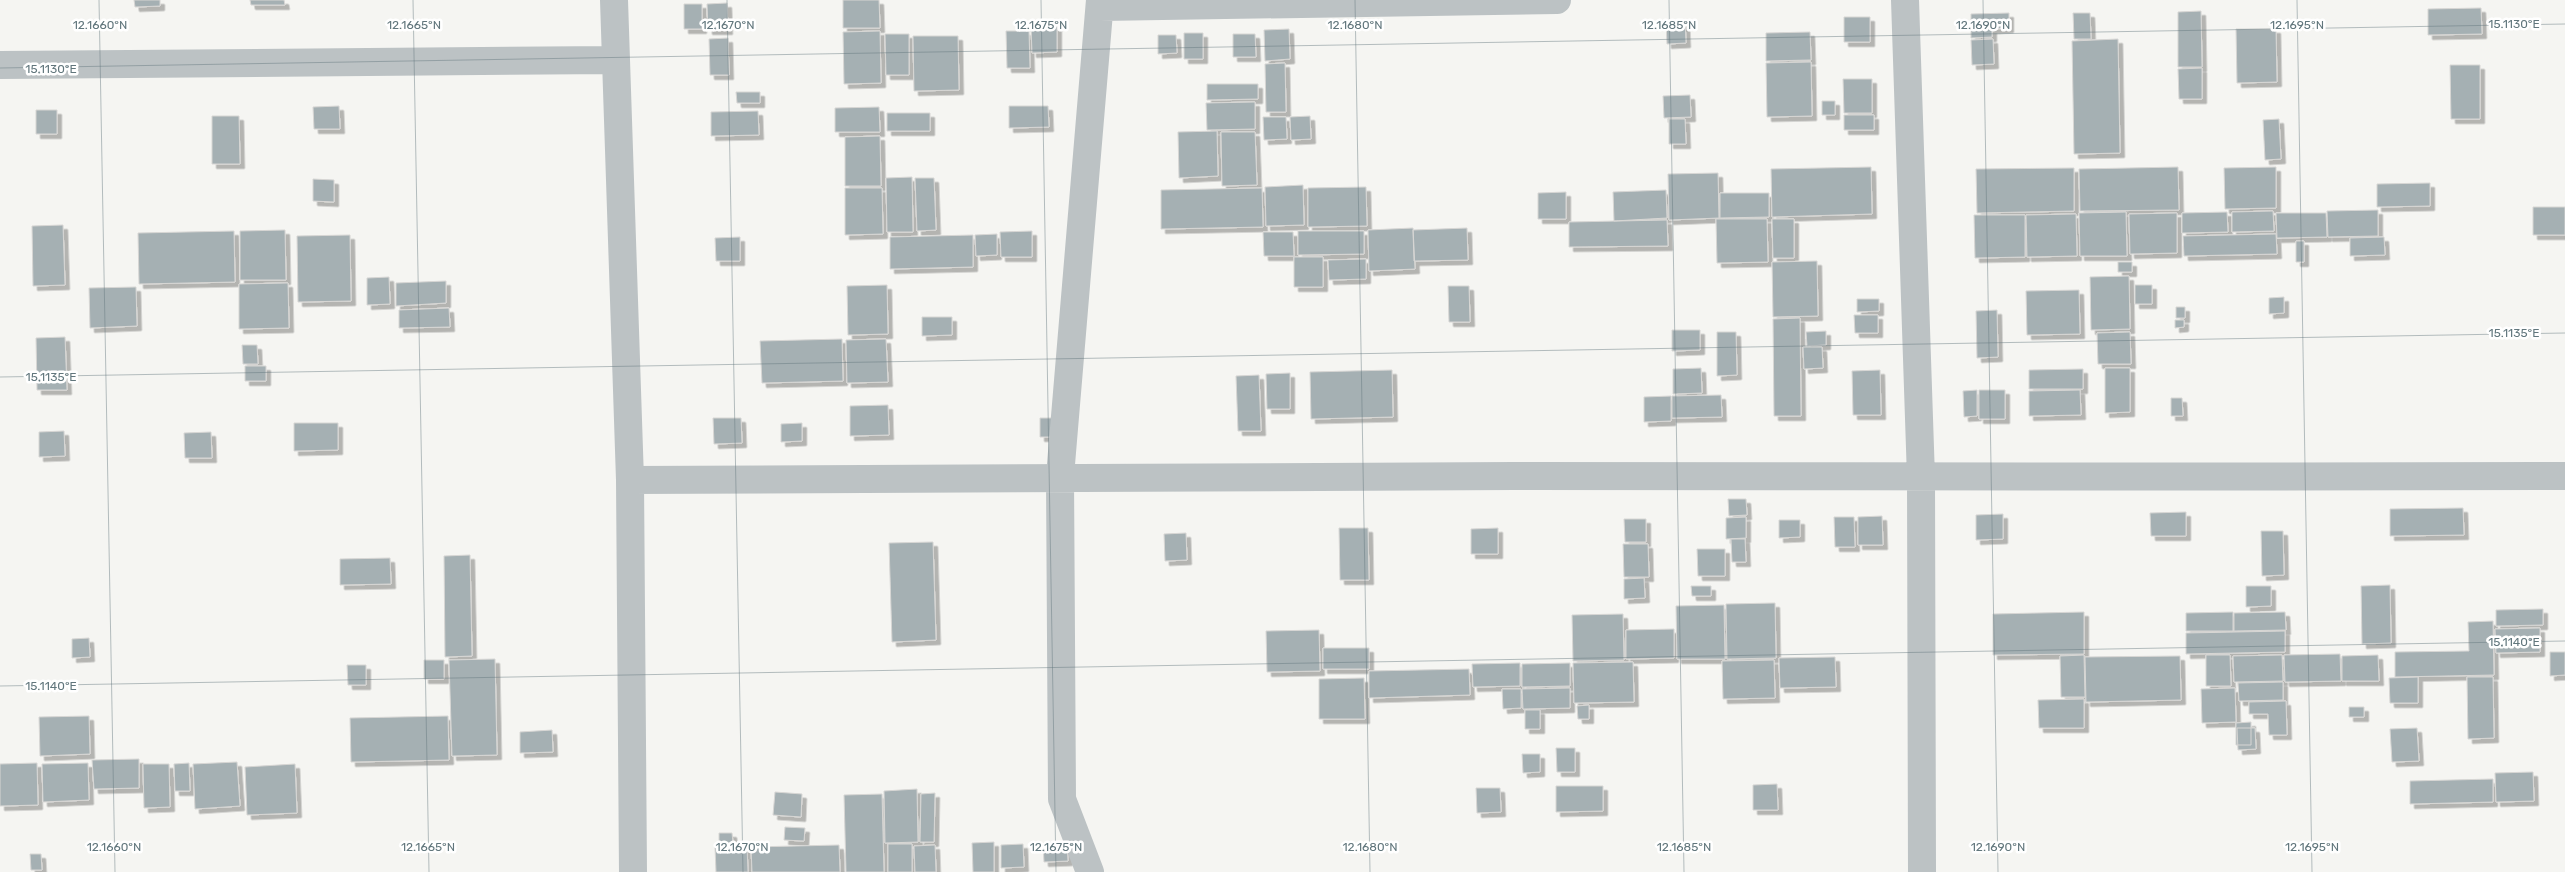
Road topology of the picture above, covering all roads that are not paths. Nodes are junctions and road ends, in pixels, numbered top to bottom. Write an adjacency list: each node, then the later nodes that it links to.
1 (614, 0): 5 (street)
2 (1557, 0): 4 (street)
3 (1906, 0): 9 (street)
4 (1100, 3): 7 (street)
5 (615, 60): 6 (street); 10 (street)
6 (0, 65)
7 (1060, 476): 9 (street); 10 (street); 12 (street)
8 (2565, 476): 9 (street)
9 (1921, 478): 13 (street)
10 (630, 480): 11 (street)
11 (633, 872)
12 (1090, 872)
13 (1922, 872)

